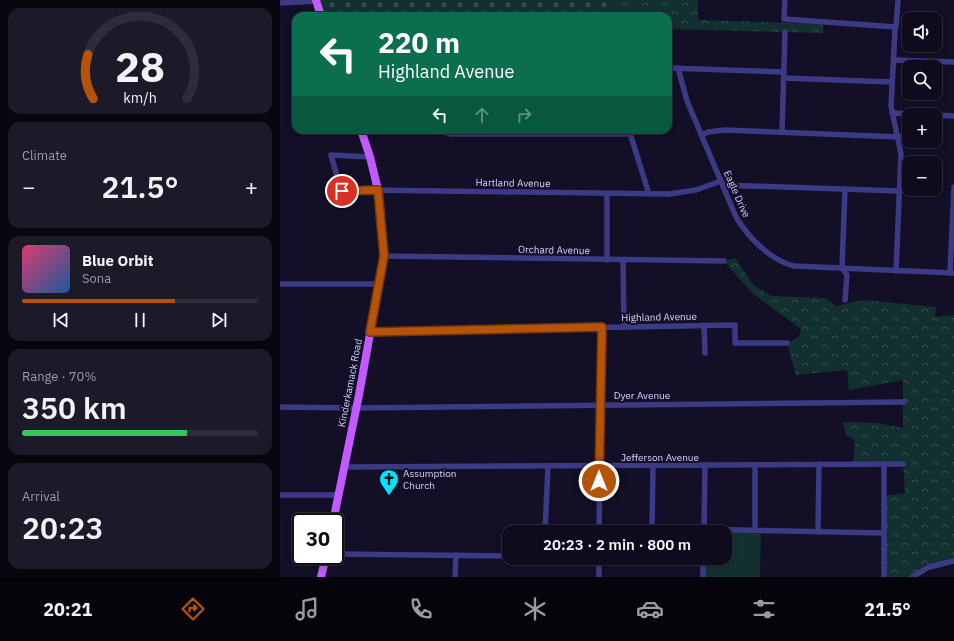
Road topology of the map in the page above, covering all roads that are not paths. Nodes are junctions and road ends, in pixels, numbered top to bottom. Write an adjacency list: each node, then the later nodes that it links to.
1 (785, 0): 6 (street)
2 (898, 0): 6 (street)
3 (316, 1): 4 (street); 5 (main road)
4 (280, 3)
5 (320, 12)
6 (895, 28): 8 (street)
7 (785, 32): 12 (street)
8 (894, 60): 9 (street); 13 (street)
9 (954, 62)
10 (672, 68): 11 (street)
11 (678, 68): 12 (street); 21 (street, Eagle Drive)
12 (784, 75): 13 (street); 18 (street)
13 (892, 82): 14 (street)
14 (892, 114): 15 (street); 22 (street)
15 (902, 114)
16 (942, 115): 17 (street)
17 (954, 116)
18 (782, 132): 21 (street); 22 (street)
19 (362, 134): 23 (main road, Kinderkamack Road)
20 (630, 134): 30 (street)
21 (702, 135): 24 (street, Eagle Drive)
22 (899, 137): 28 (street)
23 (370, 157): 27 (main road, Kinderkamack Road); 27 (street, Hartland Avenue)
24 (722, 183): 26 (street, Hartland Avenue); 30 (street, Hartland Avenue); 35 (street, Eagle Drive)
25 (954, 188): 37 (street)
26 (844, 189): 28 (street, Hartland Avenue); 35 (street)
27 (378, 190): 29 (street, Hartland Avenue); 31 (main road, Kinderkamack Road)
28 (900, 191): 36 (street)
29 (607, 194): 30 (street, Hartland Avenue); 32 (street)
30 (649, 194)
31 (384, 256): 32 (street, Orchard Avenue); 39 (main road, Kinderkamack Road)
32 (607, 260): 33 (street, Orchard Avenue)
33 (623, 260): 34 (street, Orchard Avenue); 43 (street)
34 (724, 261)
35 (842, 268): 36 (street, Eagle Drive); 40 (street)
36 (896, 271): 37 (street, Eagle Drive)
37 (952, 273)
38 (280, 284): 39 (street)
39 (379, 284): 44 (main road, Kinderkamack Road)
40 (845, 300)
41 (704, 325): 43 (street, Highland Avenue); 45 (street, Highland Avenue); 46 (street)
42 (602, 327): 43 (street, Highland Avenue); 44 (street, Highland Avenue); 48 (street)
43 (624, 327)
44 (370, 332): 50 (main road, Kinderkamack Road)
45 (787, 343)
46 (705, 353)
47 (904, 402): 48 (street, Dyer Avenue)
48 (600, 404): 50 (street, Dyer Avenue); 57 (street)
49 (280, 407): 50 (street, Dyer Avenue)
50 (356, 408): 59 (main road, Kinderkamack Road)
51 (819, 464): 52 (street, Jefferson Avenue); 55 (street, Jefferson Avenue); 69 (street)
52 (884, 464): 53 (street, Jefferson Avenue); 70 (street)
53 (903, 464)
54 (705, 465): 55 (street, Jefferson Avenue); 58 (street, Jefferson Avenue); 66 (street)
55 (755, 465): 68 (street)
56 (548, 466): 57 (street, Jefferson Avenue); 59 (street, Jefferson Avenue); 63 (street)
57 (599, 466): 58 (street, Jefferson Avenue); 64 (street)
58 (653, 466): 65 (street)
59 (344, 467): 61 (main road, Kinderkamack Road)
60 (280, 495): 61 (street)
61 (338, 495): 62 (main road, Kinderkamack Road)
62 (335, 513)
63 (545, 525)
64 (599, 525)
65 (652, 525)
66 (704, 525)
67 (732, 530): 68 (street)
68 (755, 530): 69 (street)
69 (818, 532): 70 (street)
70 (884, 533): 82 (street)
71 (344, 554): 72 (street)
72 (456, 555): 73 (street); 79 (street)
73 (502, 556)
74 (954, 561): 83 (street)
75 (324, 565): 78 (main road)
76 (599, 565): 80 (street)
77 (703, 565): 81 (street)
78 (322, 577)
79 (455, 577)
80 (599, 577)
81 (703, 577)
82 (884, 577)
83 (912, 577)

